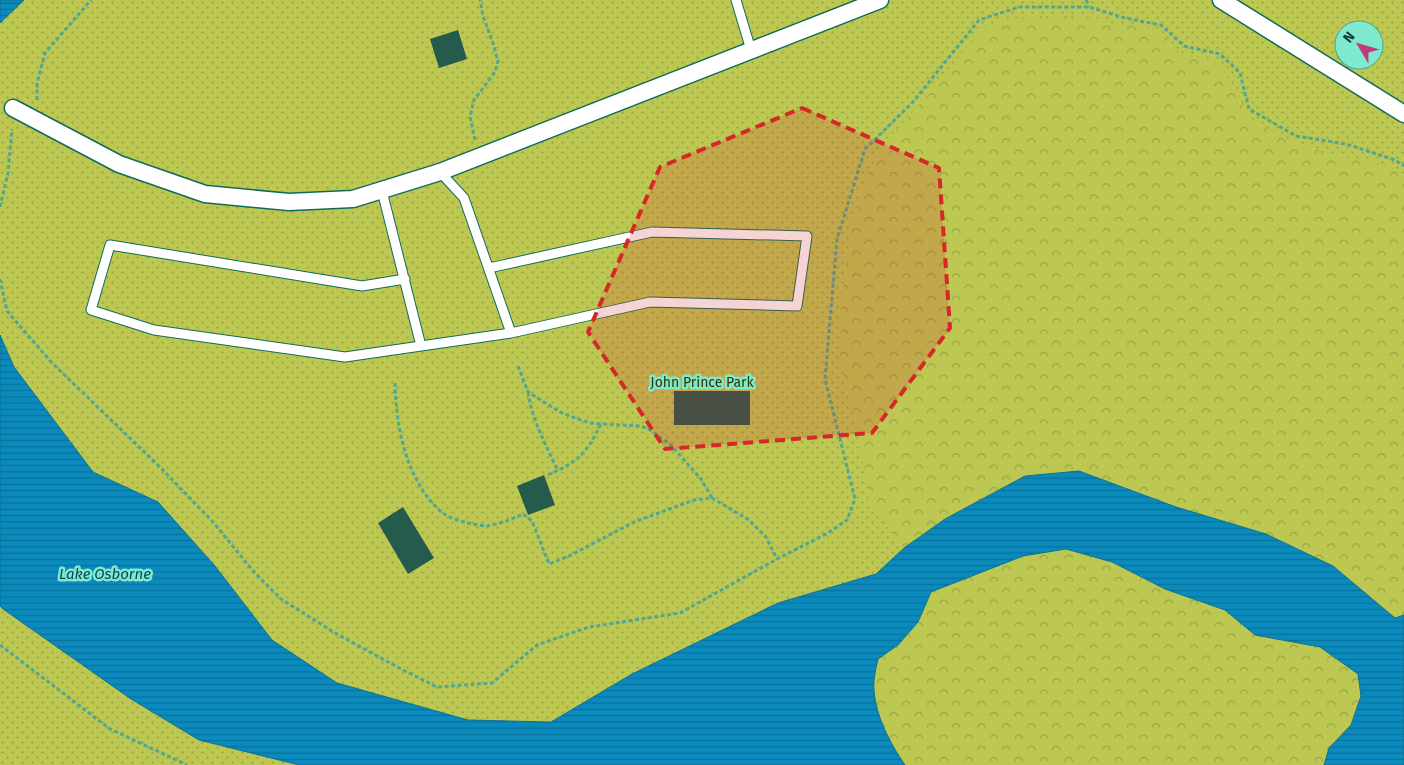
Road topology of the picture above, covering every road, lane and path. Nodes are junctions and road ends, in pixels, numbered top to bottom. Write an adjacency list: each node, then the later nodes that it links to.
1 (91, 0): 11 (path)
2 (480, 0): 12 (path)
3 (736, 0): 8 (lane)
4 (880, 0): 8 (street)
5 (1086, 0): 7 (path)
6 (1221, 0): 10 (street)
7 (1089, 7): 13 (path); 29 (path)
8 (751, 50): 12 (street)
9 (13, 108): 11 (street); 16 (path)
10 (1404, 114)
11 (37, 121): 15 (street)
12 (480, 157): 14 (street)
13 (1404, 166)
14 (440, 172): 15 (street); 17 (lane)
15 (382, 190): 19 (lane)
16 (0, 207)
17 (489, 268): 20 (lane); 20 (lane)
18 (0, 279): 29 (path)
19 (404, 279): 21 (lane); 21 (lane)
20 (511, 332): 21 (lane)
21 (421, 346)
22 (518, 366): 24 (path)
23 (395, 384): 28 (path)
24 (528, 392): 25 (path); 26 (path)
25 (601, 424): 26 (path); 28 (path)
26 (558, 471): 27 (path)
27 (548, 475)
28 (712, 498): 29 (path)
29 (777, 559)
30 (0, 645): 31 (path)
31 (187, 765)

